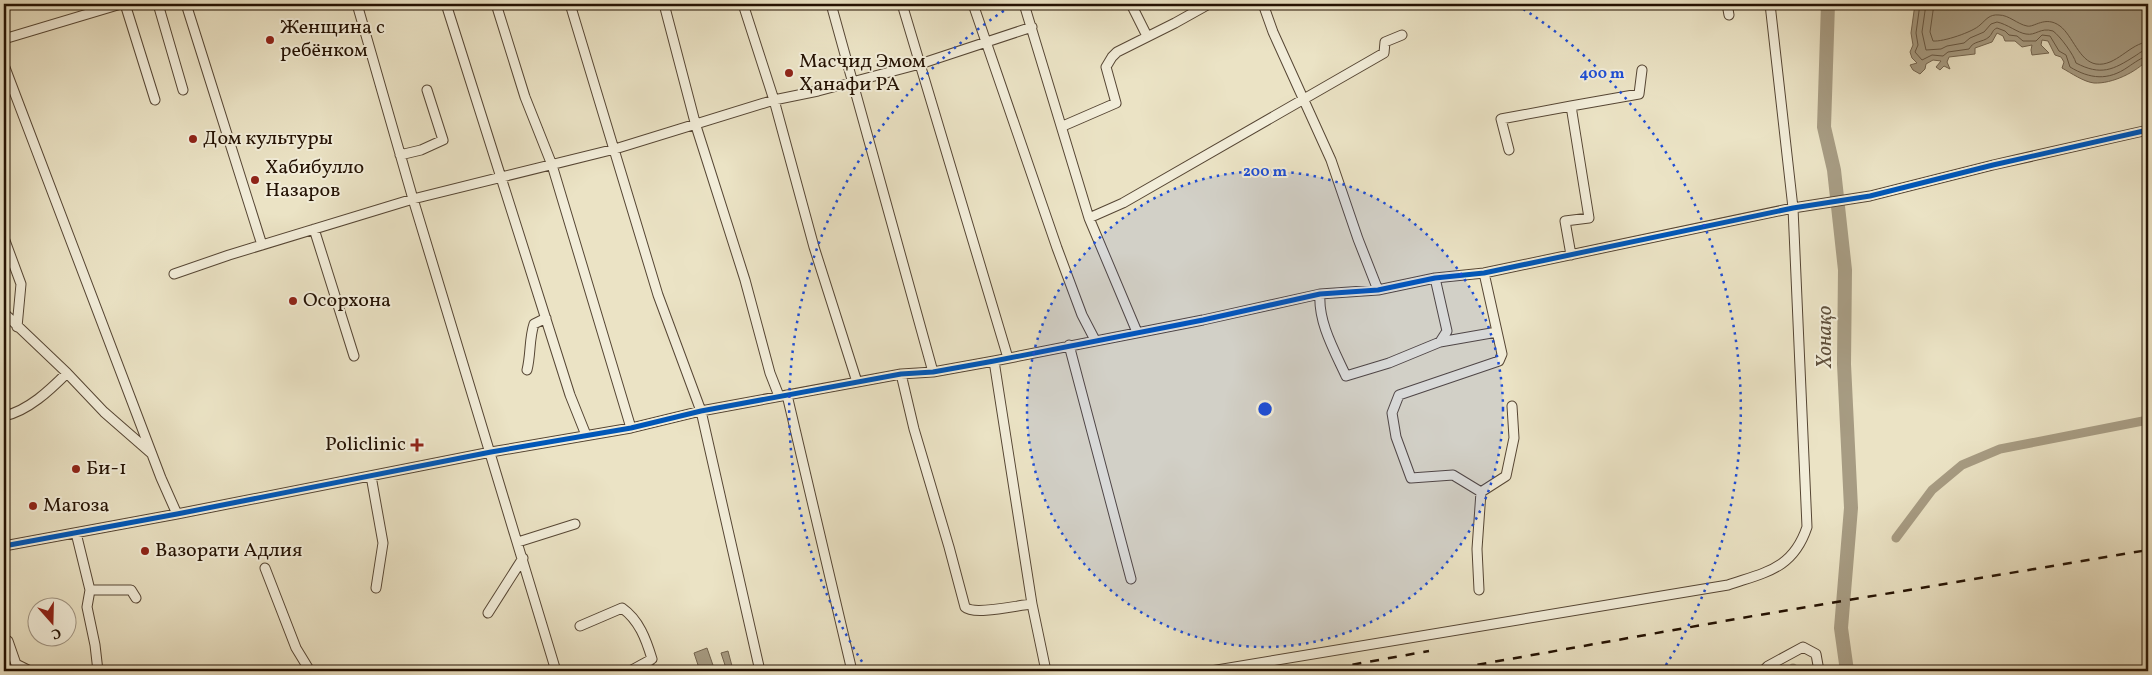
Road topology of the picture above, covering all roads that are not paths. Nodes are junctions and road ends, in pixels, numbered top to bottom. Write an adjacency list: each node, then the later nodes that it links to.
1 (121, 4): 24 (street)
2 (126, 4): 32 (street)
3 (158, 4): 30 (street)
4 (186, 4): 49 (street)
5 (357, 4): 41 (street)
6 (446, 4): 43 (street)
7 (496, 4): 42 (street)
8 (570, 4): 39 (street)
9 (664, 4): 36 (street)
10 (743, 4): 33 (street)
11 (831, 4): 29 (street)
12 (902, 4): 26 (street)
13 (973, 4): 25 (street)
14 (1024, 4): 21 (street)
15 (1131, 4): 23 (street)
16 (1210, 4): 23 (street)
17 (1263, 4): 34 (street)
18 (1727, 4): 20 (street)
19 (1770, 4): 45 (street)
20 (1729, 15)
21 (1032, 28): 25 (street); 37 (street)
22 (1402, 35): 34 (street)
23 (1147, 36): 37 (street)
24 (4, 39)
25 (986, 42): 26 (street); 61 (street)
26 (920, 64): 29 (street); 65 (street)
27 (4, 65): 79 (street)
28 (1642, 70): 35 (street)
29 (854, 82): 33 (street); 68 (street)
30 (183, 90)
31 (427, 90): 41 (street)
32 (155, 100)
33 (774, 100): 36 (street); 71 (street)
34 (1304, 100): 46 (street); 54 (street)
35 (1571, 106): 40 (street); 50 (street)
36 (696, 126): 39 (street); 72 (street)
37 (1063, 126): 46 (street)
38 (2148, 130): 45 (street)
39 (615, 149): 42 (street); 74 (street)
40 (1509, 150)
41 (400, 155): 44 (street)
42 (552, 165): 43 (street); 76 (street)
43 (502, 177): 44 (street); 57 (street)
44 (413, 199): 47 (street); 78 (street)
45 (1793, 208): 50 (street); 109 (street)
46 (1089, 218): 59 (street)
47 (314, 229): 49 (street); 64 (street)
48 (4, 238): 58 (street)
49 (262, 245): 52 (street)
50 (1571, 255): 51 (street)
51 (1484, 272): 53 (street); 60 (street)
52 (174, 274)
53 (1435, 278): 54 (street); 62 (street)
54 (1378, 290): 55 (street)
55 (1320, 294): 59 (street); 62 (street)
56 (4, 313): 58 (street)
57 (546, 318): 67 (street); 77 (street)
58 (17, 327): 69 (street)
59 (1137, 332): 61 (street)
60 (1497, 332): 62 (street); 81 (street)
61 (1095, 340): 63 (street)
62 (1440, 342)
63 (1069, 345): 65 (street); 89 (street)
64 (354, 356)
65 (1008, 358): 66 (street)
66 (994, 361): 68 (street); 94 (street)
67 (528, 370)
68 (933, 372): 70 (street)
69 (67, 373): 75 (street); 79 (street)
70 (901, 374): 71 (street); 94 (street)
71 (857, 382): 72 (street)
72 (783, 396): 74 (street); 107 (street)
73 (1512, 406): 81 (street)
74 (701, 411): 76 (street); 106 (street)
75 (4, 416)
76 (631, 428): 77 (street)
77 (586, 435): 78 (street)
78 (491, 452): 80 (street); 85 (street)
79 (153, 455): 82 (street)
80 (371, 476): 82 (street); 90 (street)
81 (1482, 492): 92 (street)
82 (177, 514): 84 (street)
83 (575, 524): 85 (street)
84 (76, 533): 86 (street); 91 (street)
85 (518, 542): 87 (street)
86 (4, 546)
87 (523, 558): 95 (street); 102 (street)
88 (265, 568): 101 (street)
89 (1131, 578)
90 (376, 588)
91 (90, 590): 93 (street); 100 (street)
92 (1479, 590)
93 (136, 598)
94 (1032, 604): 108 (street)
95 (488, 613)
96 (580, 626): 103 (street)
97 (4, 639): 99 (street)
98 (1819, 670): 110 (street)
99 (30, 671)
100 (98, 671)
101 (310, 671)
102 (556, 671)
103 (630, 671)
104 (645, 671): 105 (street)
105 (654, 671)
106 (760, 671)
107 (852, 671)
108 (1046, 671)
109 (1210, 671)
110 (1763, 671)

